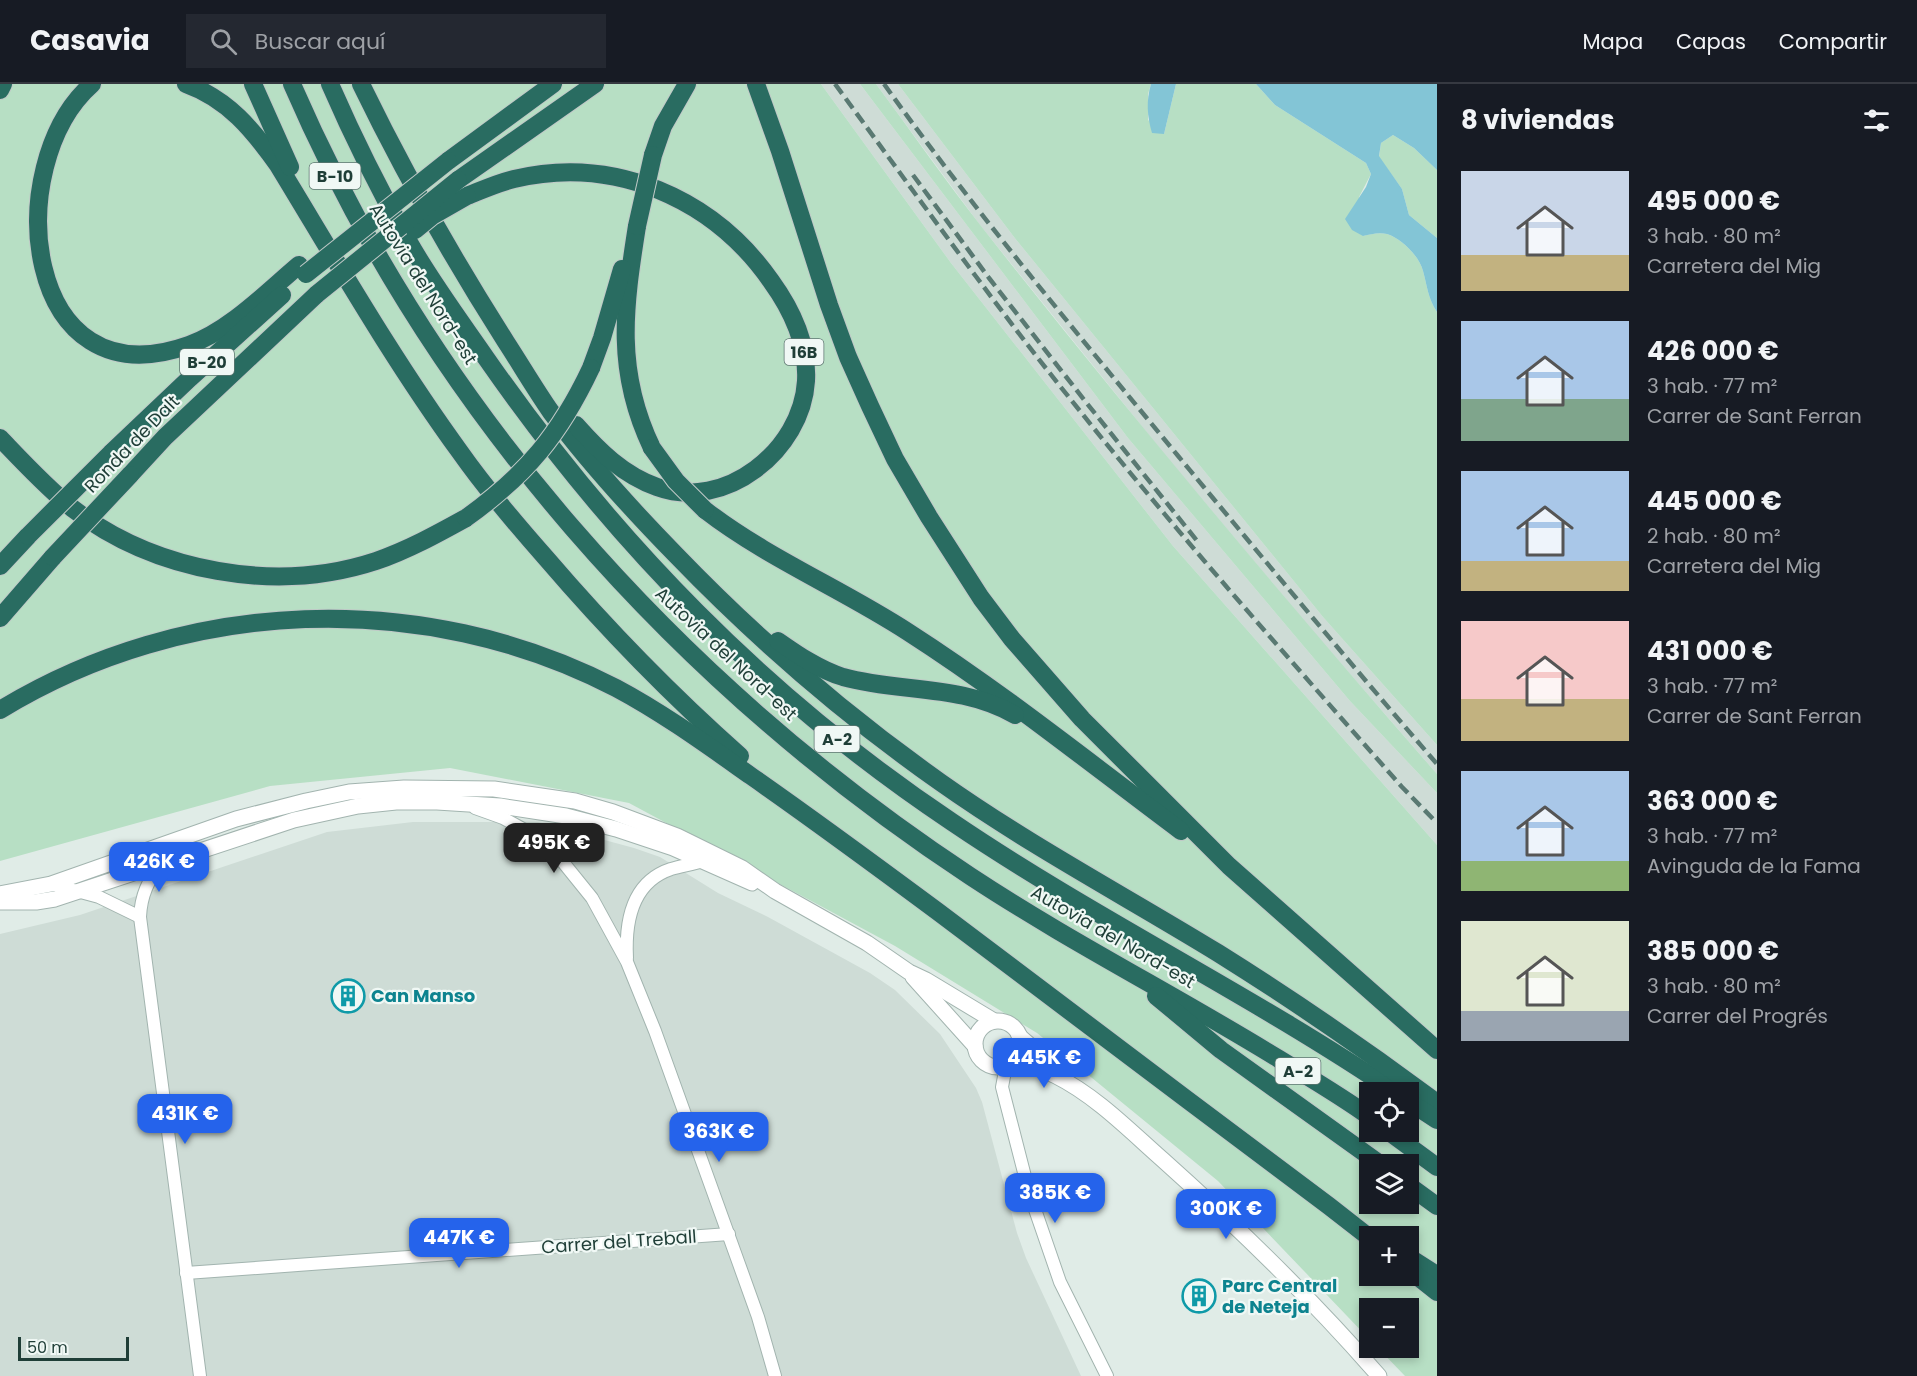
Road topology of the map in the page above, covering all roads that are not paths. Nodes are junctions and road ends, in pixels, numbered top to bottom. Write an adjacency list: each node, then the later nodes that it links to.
1 (3, 84): 12 (highway)
2 (92, 84): 13 (highway)
3 (186, 84): 19 (highway)
4 (253, 84): 19 (highway)
5 (292, 84): 17 (highway, Autovia del Nord-est / B-10)
6 (330, 84): 16 (highway, Autovia del Nord-est / B-10)
7 (361, 84): 21 (highway)
8 (553, 84): 18 (highway, B-20, bridge)
9 (595, 84): 14 (highway, B-20)
10 (687, 84): 15 (highway, bridge)
11 (756, 84): 34 (highway)
12 (0, 90)
13 (52, 107)
14 (463, 188): 21 (highway, 16B); 27 (highway, Ronda de Dalt / B-20, bridge)
15 (634, 225): 24 (highway, bridge); 29 (highway, bridge)
16 (408, 242): 49 (highway, Autovia del Nord-est / A-2)
17 (385, 264): 42 (highway, Autovia del Nord-est / A-2)
18 (303, 269): 20 (highway); 25 (highway, B-20, bridge)
19 (354, 290): 31 (highway)
20 (46, 318)
21 (520, 364): 26 (highway)
22 (0, 426): 24 (highway)
23 (0, 438): 24 (highway)
24 (33, 473)
25 (0, 566)
26 (703, 583): 29 (highway); 51 (highway)
27 (0, 618)
28 (0, 710): 31 (highway)
29 (1085, 758): 34 (highway)
30 (463, 803): 32 (street); 33 (street); 41 (street)
31 (838, 837): 59 (highway)
32 (703, 861): 37 (street); 41 (street)
33 (161, 863): 36 (street); 40 (street)
34 (1228, 866): 47 (highway)
35 (51, 884): 36 (street); 37 (street); 38 (street)
36 (80, 890): 39 (street); 40 (street)
37 (775, 891): 43 (street)
38 (0, 894)
39 (0, 902)
40 (140, 917): 65 (street)
41 (627, 962): 63 (street)
42 (1117, 965): 53 (highway, Autovia del Nord-est / A-2); 56 (highway)
43 (909, 972): 44 (street); 46 (street)
44 (994, 1021): 45 (street); 46 (street)
45 (1020, 1036): 48 (street); 50 (street)
46 (975, 1046): 48 (street)
47 (1437, 1050)
48 (1009, 1064): 50 (street); 71 (street)
49 (1379, 1082)
50 (1084, 1094): 72 (street)
51 (1437, 1103)
52 (1419, 1108): 54 (highway)
53 (1359, 1110)
54 (1437, 1120)
55 (1403, 1142): 57 (highway)
56 (1366, 1154)
57 (1437, 1167)
58 (1419, 1193): 60 (highway)
59 (1329, 1206): 61 (highway); 62 (highway)
60 (1437, 1206)
61 (1360, 1226)
62 (1359, 1229)
63 (729, 1234): 65 (street, Carrer del Treball); 70 (street)
64 (1419, 1264): 66 (highway)
65 (186, 1273): 69 (street)
66 (1437, 1275)
67 (1419, 1278): 68 (highway)
68 (1437, 1292)
69 (200, 1376)
70 (775, 1376)
71 (1107, 1376)
72 (1379, 1376)

